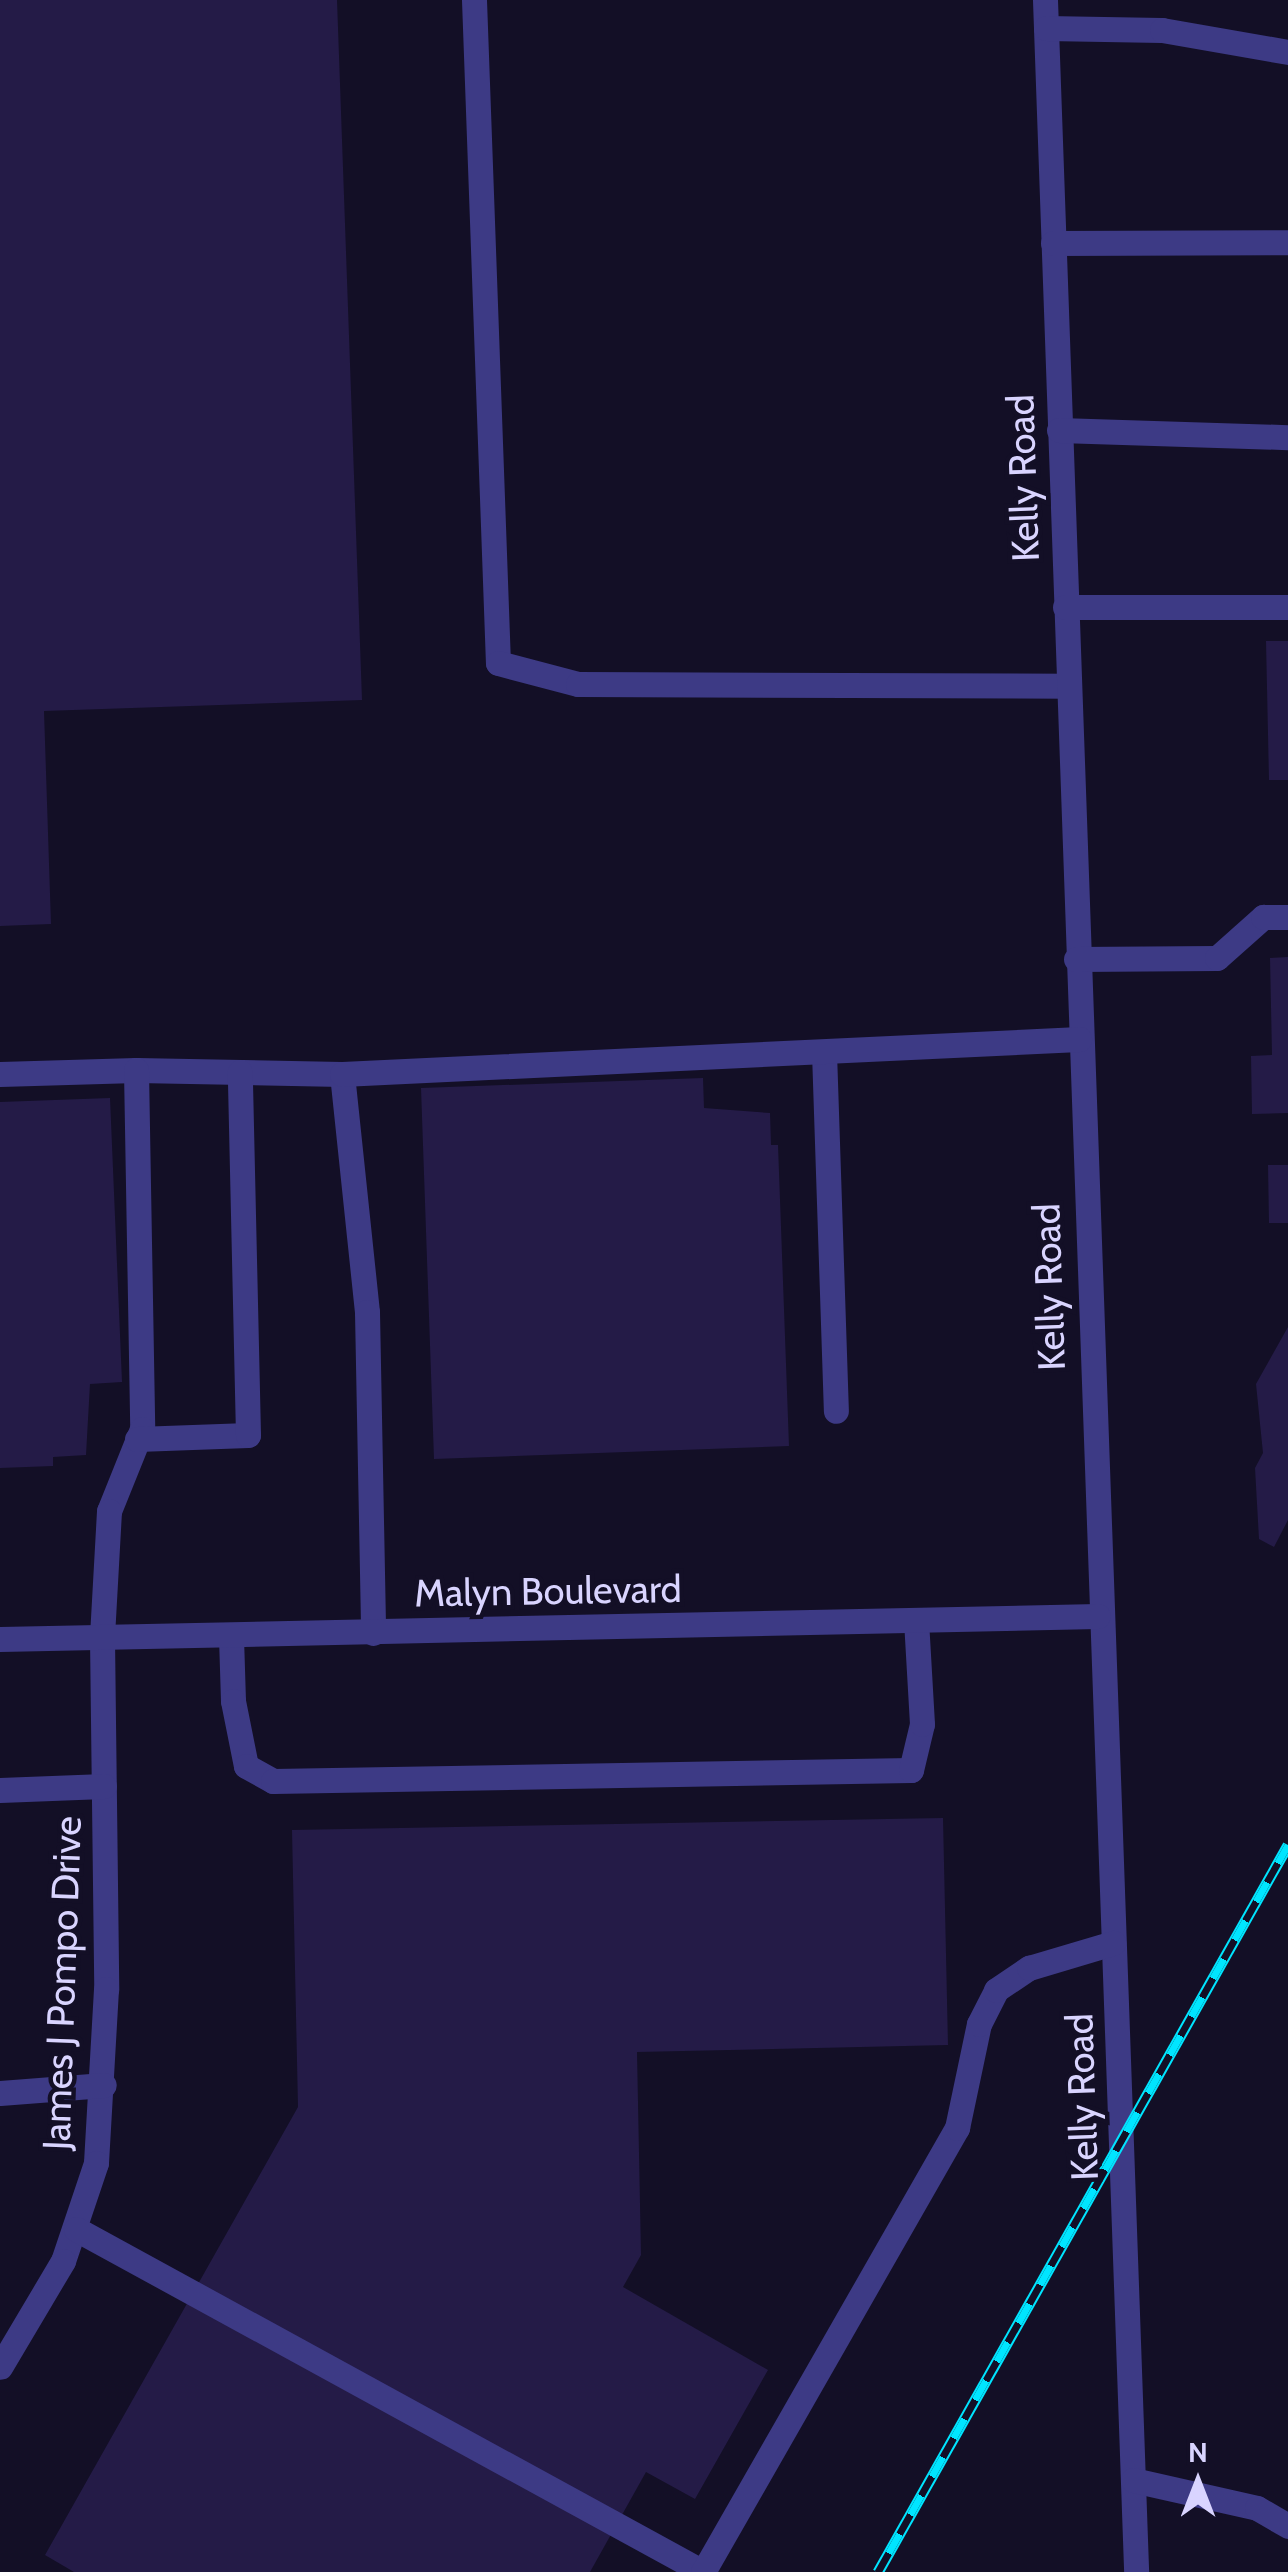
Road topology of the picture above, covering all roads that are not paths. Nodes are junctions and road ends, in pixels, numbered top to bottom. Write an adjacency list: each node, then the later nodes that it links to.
1 (474, 0): 11 (street)
2 (1045, 0): 3 (street, Kelly Road)
3 (1046, 28): 4 (street); 6 (street, Kelly Road)
4 (1288, 52)
5 (1288, 242): 6 (street)
6 (1053, 243): 7 (street, Kelly Road)
7 (1059, 430): 8 (street); 10 (street, Kelly Road)
8 (1288, 437)
9 (1288, 606): 10 (street)
10 (1065, 607): 11 (street, Kelly Road)
11 (1068, 686): 13 (street, Kelly Road)
12 (1288, 916): 13 (street)
13 (1076, 959): 14 (street, Kelly Road)
14 (1079, 1039): 15 (street); 22 (street, Kelly Road)
15 (824, 1052): 19 (street); 20 (street)
16 (136, 1070): 17 (street); 18 (street); 21 (street)
17 (240, 1072): 19 (street); 21 (street)
18 (0, 1074)
19 (342, 1074): 24 (street)
20 (836, 1411)
21 (137, 1439): 26 (street, James J Pompo Drive)
22 (1098, 1616): 23 (street, Malyn Boulevard); 30 (street, Kelly Road)
23 (916, 1620): 24 (street, Malyn Boulevard); 25 (street)
24 (374, 1633): 25 (street, Malyn Boulevard)
25 (231, 1636): 26 (street, Malyn Boulevard)
26 (102, 1638): 27 (street, Malyn Boulevard); 28 (street, James J Pompo Drive)
27 (0, 1639)
28 (104, 1786): 29 (street); 31 (street, James J Pompo Drive)
29 (0, 1790)
30 (1112, 1943): 35 (street, Kelly Road); 37 (street)
31 (104, 2084): 32 (street); 33 (street, James J Pompo Drive)
32 (0, 2093)
33 (76, 2229): 34 (street, James J Pompo Drive); 37 (street)
34 (0, 2367)
35 (1133, 2480): 36 (street); 38 (street, Kelly Road)
36 (1288, 2526)
37 (703, 2572)
38 (1136, 2572)

